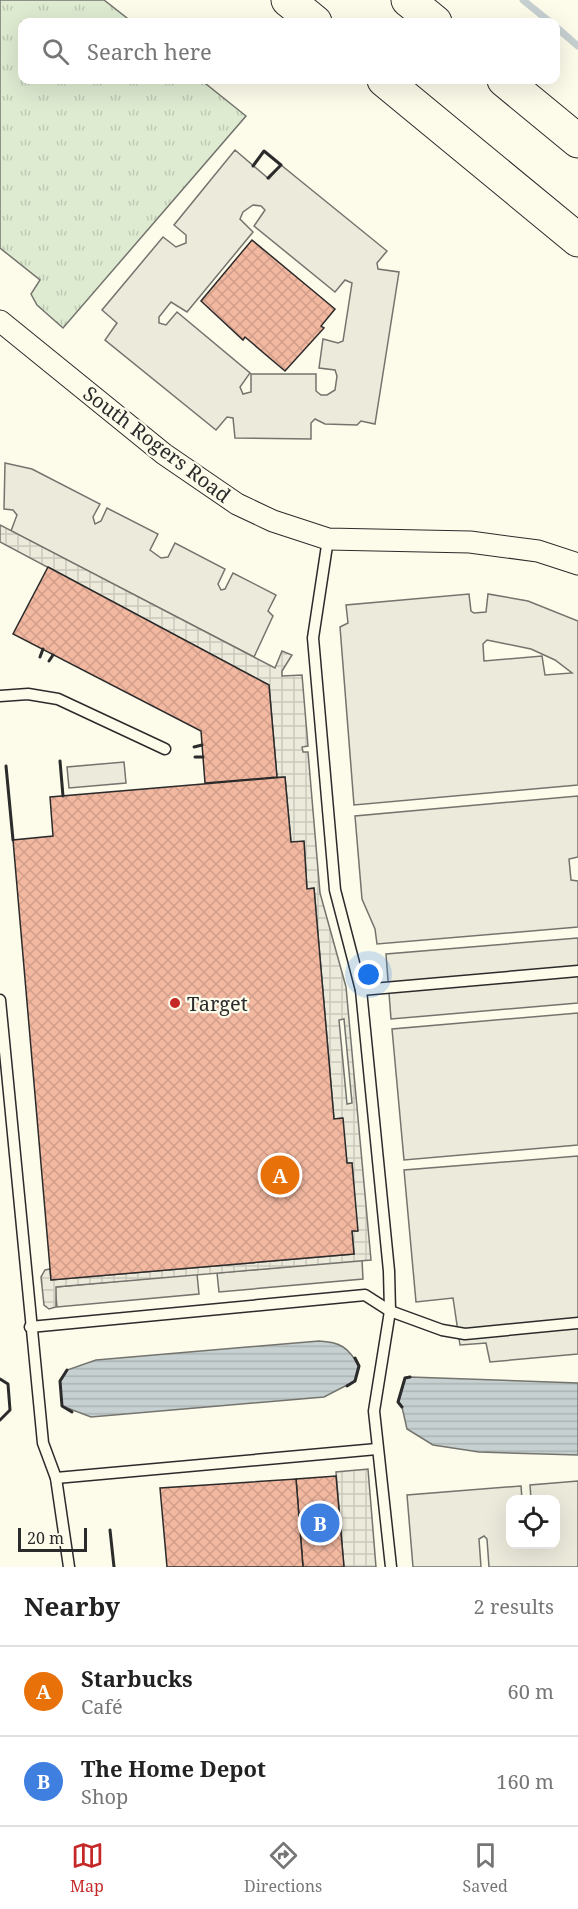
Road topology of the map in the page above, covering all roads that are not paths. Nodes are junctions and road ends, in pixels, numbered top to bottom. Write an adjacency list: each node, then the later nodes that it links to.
1 (288, 0): 3 (highway)
2 (408, 0): 4 (highway)
3 (310, 18)
4 (430, 18)
5 (389, 84): 8 (highway)
6 (509, 84): 7 (highway)
7 (578, 141)
8 (578, 240)
9 (0, 321): 10 (street, South Rogers Road)
10 (328, 539): 11 (street, South Rogers Road); 15 (lane)
11 (578, 564)
12 (0, 696): 13 (lane)
13 (165, 749)
14 (578, 971): 15 (lane)
15 (361, 990): 17 (lane)
16 (0, 1000): 19 (lane)
17 (390, 1311): 18 (lane); 19 (lane); 20 (lane)
18 (578, 1323)
19 (30, 1327): 21 (lane)
20 (377, 1449): 21 (lane); 23 (lane)
21 (56, 1478): 22 (lane)
22 (69, 1567)
23 (391, 1567)

